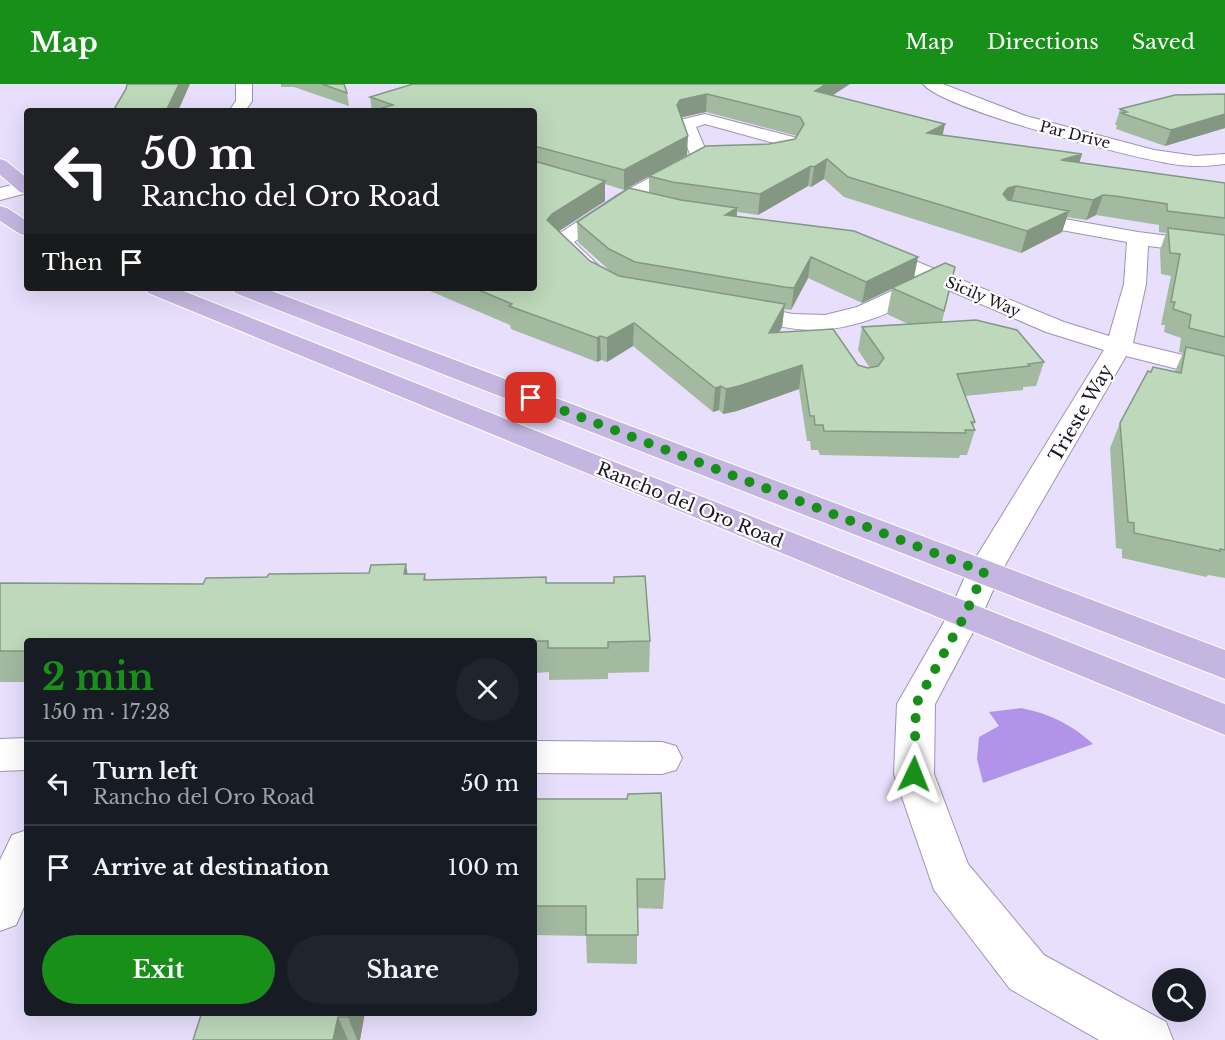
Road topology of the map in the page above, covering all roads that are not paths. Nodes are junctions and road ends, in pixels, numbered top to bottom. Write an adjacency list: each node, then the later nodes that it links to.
1 (244, 84): 3 (street)
2 (931, 84): 7 (street, Par Drive)
3 (239, 108)
4 (745, 157): 5 (street)
5 (700, 158): 6 (street); 13 (street)
6 (722, 158)
7 (1225, 159)
8 (0, 165): 9 (main road)
9 (24, 185)
10 (24, 188): 12 (street)
11 (601, 193): 13 (street)
12 (0, 194)
13 (623, 200): 14 (street); 22 (street)
14 (657, 208)
15 (0, 212): 17 (main road)
16 (1010, 215): 18 (street)
17 (24, 228)
18 (1138, 238): 19 (street); 27 (street, Trieste Way)
19 (1225, 249)
20 (898, 260): 21 (street, Sicily Way)
21 (938, 278): 26 (street); 27 (street, Sicily Way)
22 (610, 282)
23 (163, 291): 31 (main road, Rancho del Oro Road)
24 (251, 291): 30 (main road)
25 (723, 308): 26 (street)
26 (825, 322): 28 (street)
27 (1119, 347): 29 (street, Sicily Way); 30 (street, Trieste Way)
28 (842, 348)
29 (1225, 373)
30 (984, 572): 31 (street, Trieste Way); 32 (main road)
31 (965, 615): 33 (main road, Rancho del Oro Road); 40 (street, Trieste Way)
32 (1225, 664)
33 (1225, 720)
34 (24, 754): 35 (street)
35 (0, 755)
36 (537, 757): 37 (street)
37 (662, 758)
38 (24, 856): 39 (street)
39 (0, 910)
40 (1148, 1040)

